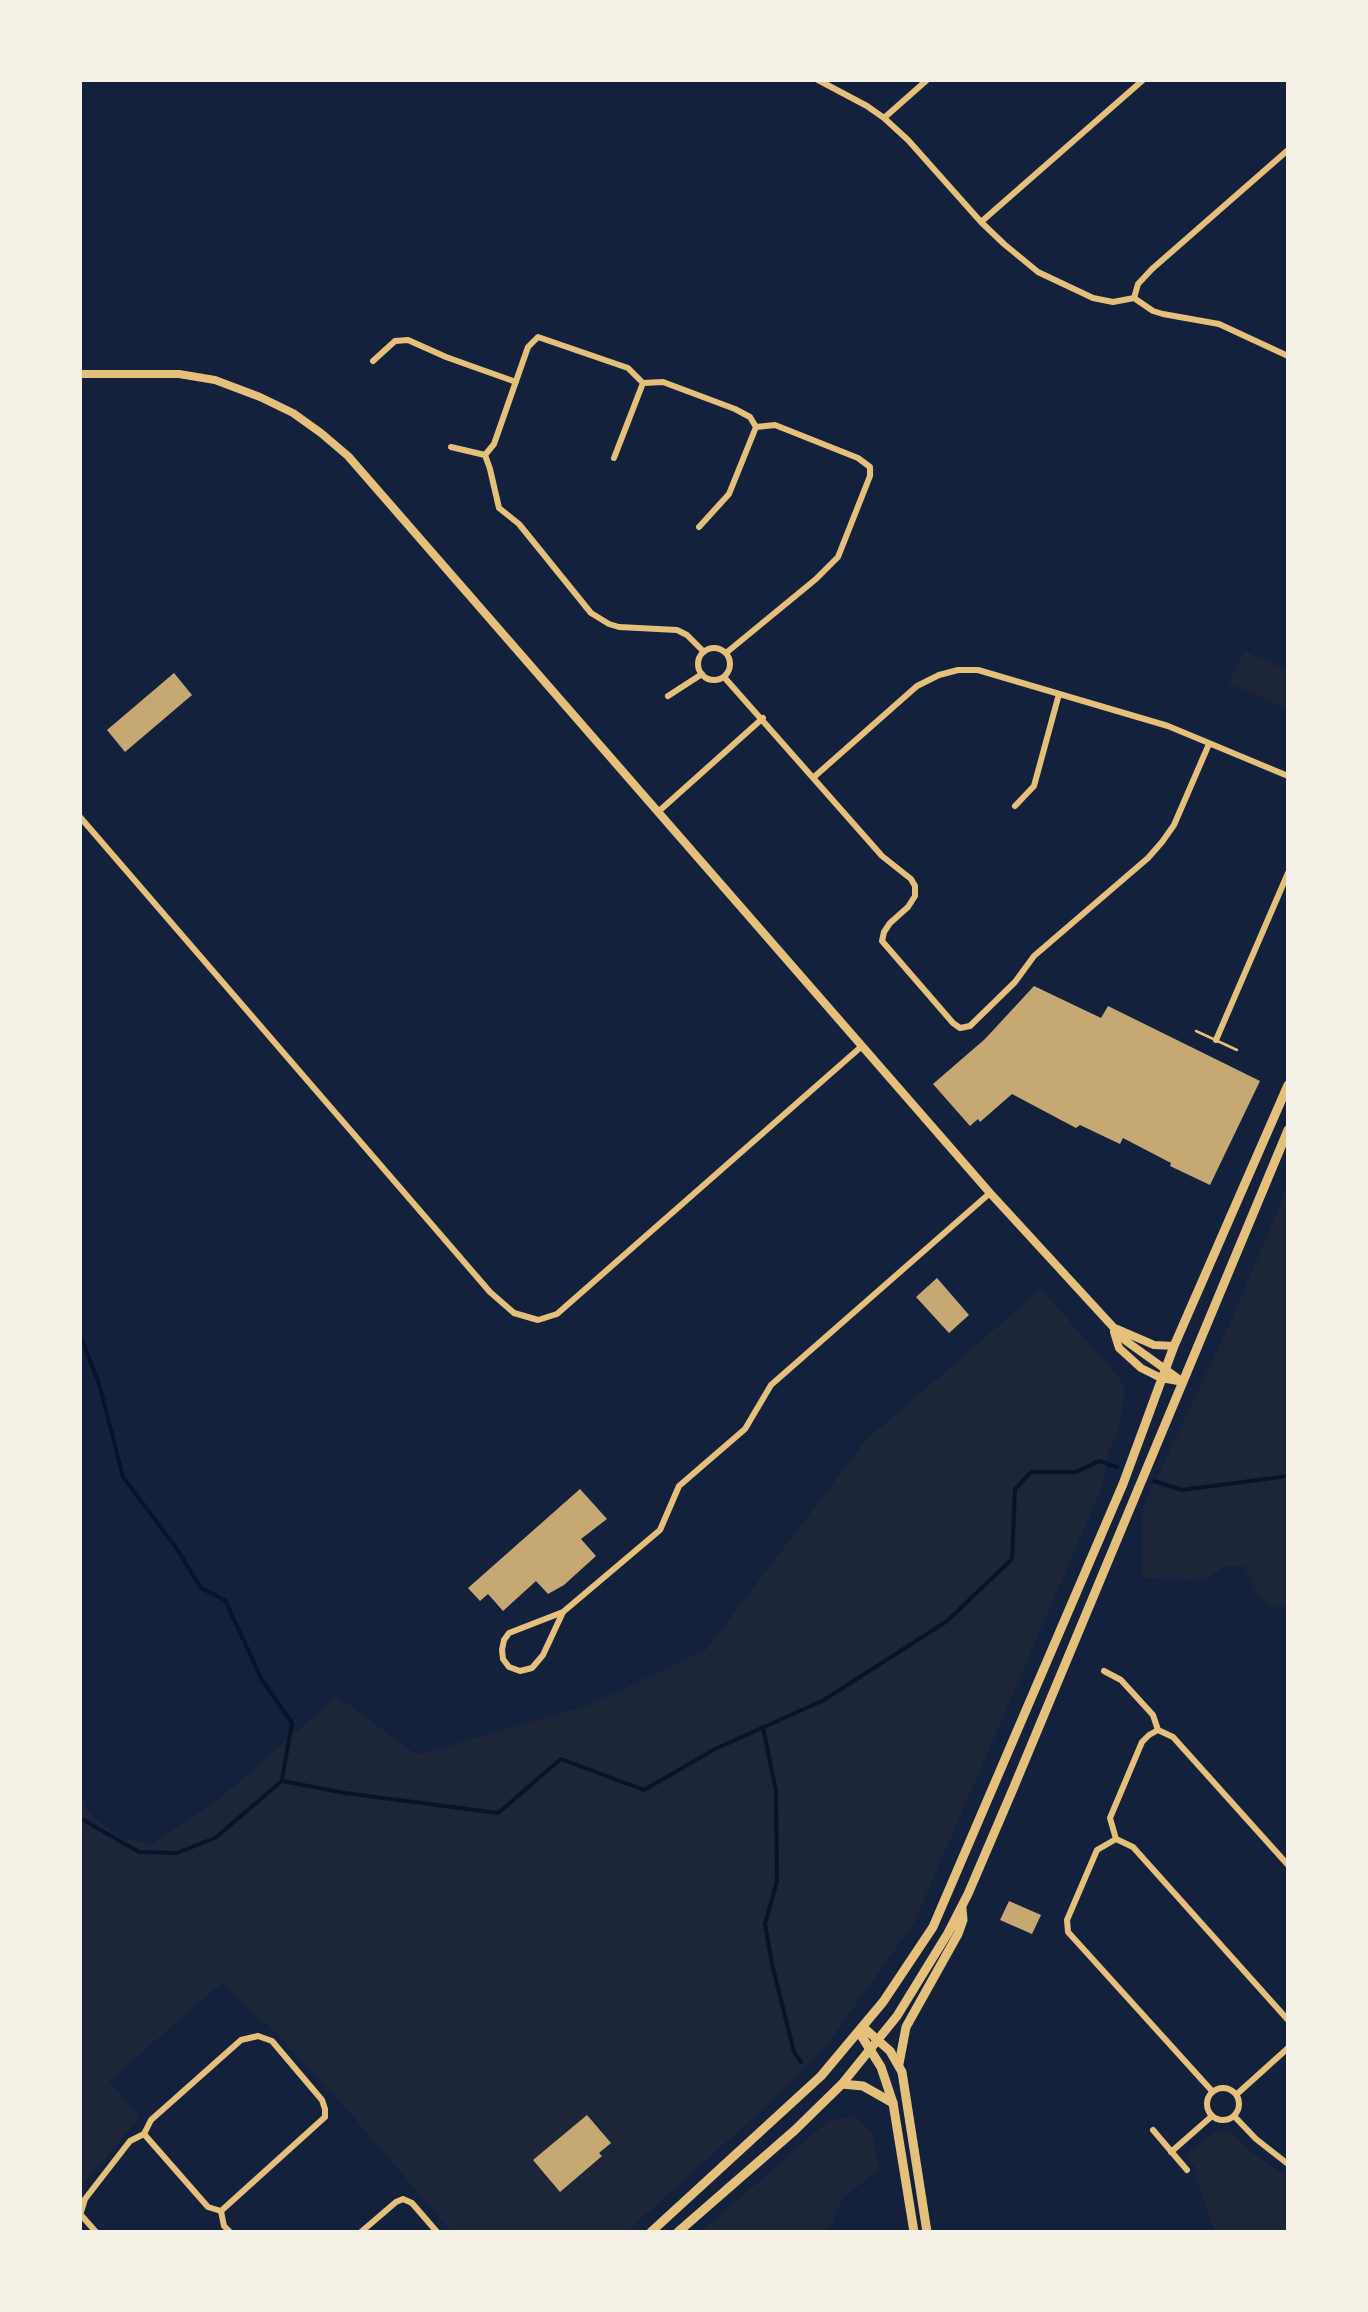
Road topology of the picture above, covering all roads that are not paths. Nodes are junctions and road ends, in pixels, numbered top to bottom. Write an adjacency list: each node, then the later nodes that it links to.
1 (818, 80): 4 (street)
2 (928, 80): 4 (street)
3 (1142, 80): 6 (street)
4 (884, 118): 6 (street)
5 (1288, 150): 7 (street)
6 (981, 222): 7 (street)
7 (1134, 298): 8 (street)
8 (1288, 356)
9 (373, 361): 11 (street)
10 (80, 374): 29 (street)
11 (516, 382): 12 (street); 15 (street)
12 (643, 383): 13 (street); 16 (street)
13 (756, 427): 17 (street); 19 (street)
14 (451, 447): 15 (street)
15 (485, 455): 18 (street)
16 (614, 458)
17 (699, 527)
18 (704, 652): 19 (street); 20 (street)
19 (726, 653): 21 (street)
20 (702, 674): 21 (street); 23 (street)
21 (724, 677): 24 (street)
22 (1059, 694): 25 (street); 27 (street); 28 (street)
23 (668, 696)
24 (763, 718): 27 (street); 29 (street)
25 (1209, 744): 26 (street); 27 (street)
26 (1288, 776)
27 (814, 777)
28 (1015, 806)
29 (658, 812): 34 (street)
30 (80, 817): 34 (street)
31 (1288, 873): 33 (street)
32 (1196, 1030): 33 (lane)
33 (1216, 1040): 35 (lane)
34 (862, 1046): 38 (street)
35 (1237, 1050)
36 (1288, 1085): 40 (main road)
37 (1288, 1130): 42 (main road)
38 (990, 1194): 39 (street); 43 (street)
39 (1113, 1328): 40 (street); 41 (street)
40 (1174, 1346): 41 (main road)
41 (1163, 1374): 42 (street); 50 (main road)
42 (1183, 1382): 48 (main road)
43 (563, 1612): 43 (street)
44 (1104, 1672): 45 (street)
45 (1158, 1730): 46 (street); 47 (street)
46 (1116, 1839): 49 (street); 56 (street)
47 (1288, 1865)
48 (962, 1906): 51 (main road); 54 (main road)
49 (1288, 2020)
50 (861, 2030): 51 (main road); 53 (main road); 72 (main road)
51 (879, 2040): 53 (main road); 54 (main road)
52 (1288, 2048): 57 (street)
53 (871, 2050): 55 (main road); 58 (main road)
54 (899, 2064): 75 (main road)
55 (842, 2084): 58 (main road); 73 (main road)
56 (1212, 2091): 57 (street); 59 (street)
57 (1237, 2094): 60 (street)
58 (893, 2104): 74 (main road)
59 (1212, 2116): 60 (street); 63 (street)
60 (1234, 2116): 64 (street)
61 (1153, 2130): 63 (street)
62 (144, 2134): 66 (street); 66 (street); 67 (street)
63 (1172, 2152): 65 (street)
64 (1288, 2164)
65 (1187, 2170)
66 (221, 2211): 69 (street)
67 (80, 2215): 68 (street)
68 (96, 2232)
69 (230, 2232)
70 (360, 2232): 71 (street)
71 (437, 2232)
72 (651, 2232)
73 (678, 2232)
74 (914, 2232)
75 (927, 2232)

